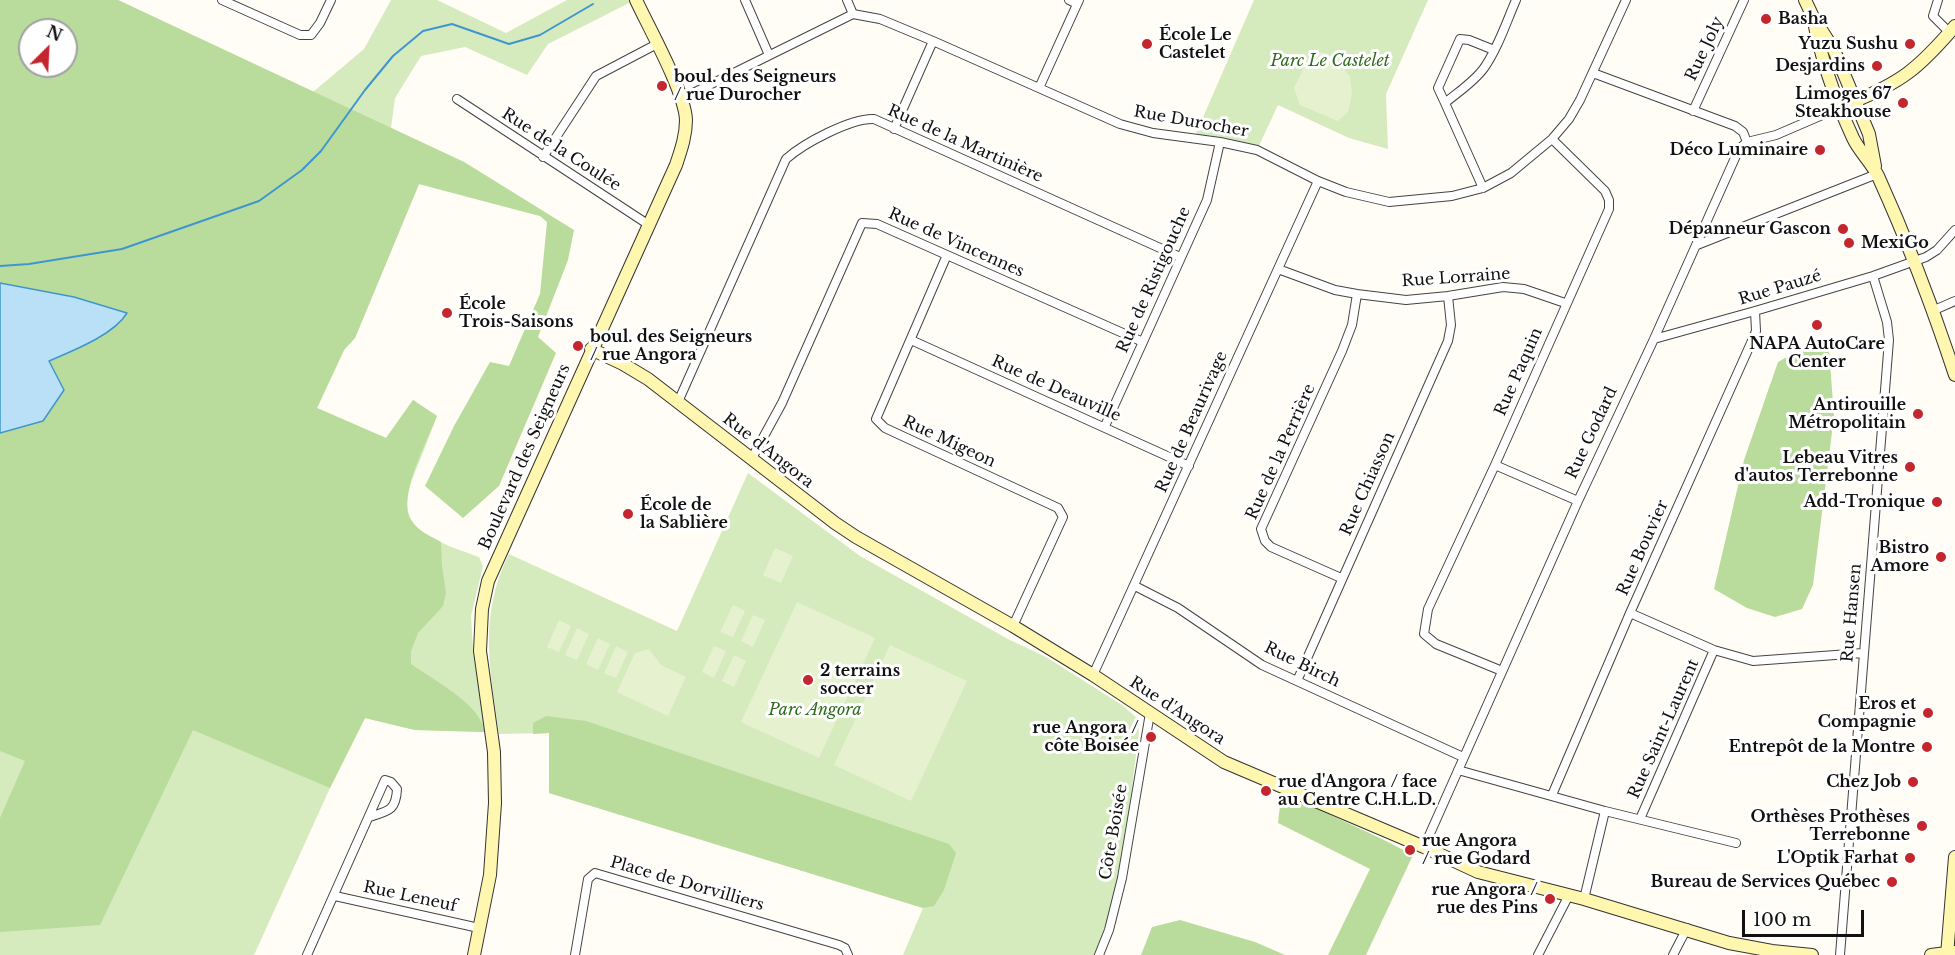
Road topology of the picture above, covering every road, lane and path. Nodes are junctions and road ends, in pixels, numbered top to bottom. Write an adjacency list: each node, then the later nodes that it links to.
1 (331, 0): 10 (street)
2 (636, 0): 16 (street, Boulevard des Seigneurs)
3 (745, 0): 18 (street)
4 (847, 0): 12 (street)
5 (1516, 0): 17 (street)
6 (1626, 0): 19 (street, Rue Durocher)
7 (1744, 0): 26 (street, Rue Joly)
8 (1806, 0): 13 (street)
9 (1938, 0): 14 (street)
10 (226, 1)
11 (1075, 1): 20 (street)
12 (853, 14): 15 (street, Rue Durocher); 18 (street)
13 (1813, 17): 23 (street); 25 (street)
14 (1952, 29): 23 (street)
15 (933, 41): 20 (street, Rue Durocher); 27 (street)
16 (657, 44): 22 (street, Boulevard des Seigneurs); 31 (street)
17 (1494, 50): 24 (street); 24 (street)
18 (769, 55): 22 (street)
19 (1593, 73): 26 (street); 28 (street, Rue Durocher)
20 (1039, 88): 29 (street, Rue Durocher)
21 (456, 99): 31 (street, Rue de la Coulée)
22 (681, 99): 35 (street, Boulevard des Seigneurs)
23 (1855, 101): 25 (street); 32 (street)
24 (1445, 103): 34 (street)
25 (1841, 107): 30 (street); 32 (street)
26 (1693, 111): 30 (street)
27 (894, 129): 39 (street, Rue de la Martinière); 54 (street, Rue de la Martinière)
28 (1552, 139): 34 (street, Rue Durocher); 46 (street, Rue Paquin)
29 (1220, 142): 33 (street, Rue Durocher); 39 (street, Rue de Ristigouche)
30 (1747, 142): 37 (street, Rue Godard)
31 (543, 157): 35 (street, Rue de la Coulée)
32 (1876, 174): 37 (street); 40 (street)
33 (1318, 181): 34 (street, Rue Durocher); 41 (street, Rue de Beaurivage)
34 (1483, 188)
35 (649, 225): 52 (street, Boulevard des Seigneurs)
36 (1955, 230): 40 (street, Rue Pauzé)
37 (1697, 245): 49 (street, Rue Godard)
38 (947, 255): 50 (street, Rue Migeon); 51 (street, Rue de Vincennes); 56 (street, Rue de Vincennes)
39 (1180, 257): 51 (street, Rue de Ristigouche)
40 (1913, 261): 42 (street, Rue Pauzé); 48 (street)
41 (1278, 269): 43 (street, Rue Lorraine); 58 (street, Rue de Beaurivage)
42 (1873, 276): 47 (street, Rue Pauzé); 65 (street, Rue Hansen)
43 (1357, 294): 44 (street, Rue Lorraine); 60 (street, Rue de la Perrière)
44 (1448, 296): 46 (street, Rue Lorraine); 60 (street, Rue Chiasson)
45 (1955, 302): 48 (street)
46 (1566, 303): 57 (street, Rue Paquin)
47 (1755, 311): 49 (street, Rue Pauzé); 62 (street, Rue Bouvier)
48 (1932, 311): 53 (street)
49 (1654, 339): 59 (street, Rue Godard)
50 (911, 340): 55 (street, Rue de Deauville); 63 (street, Rue Migeon)
51 (1143, 342): 55 (street, Rue de Ristigouche)
52 (591, 349): 54 (street, Rue d'Angora); 82 (street, Boulevard des Seigneurs)
53 (1955, 375)
54 (678, 402): 56 (street, Rue d'Angora)
55 (1105, 426): 58 (street, Rue de Deauville)
56 (752, 458): 63 (street, Rue d'Angora)
57 (1495, 465): 59 (street); 66 (street, Rue Paquin)
58 (1189, 466): 61 (street, Rue de Beaurivage)
59 (1578, 501): 66 (street, Rue Godard)
60 (1341, 578): 68 (street, Rue Chiasson)
61 (1135, 586): 67 (street, Rue de Beaurivage); 68 (street, Rue Birch)
62 (1630, 613): 64 (street); 72 (street, Rue Bouvier)
63 (1013, 626): 67 (street, Rue d'Angora)
64 (1714, 650): 65 (street); 75 (street, Rue Saint-Laurent)
65 (1863, 653): 93 (street, Rue Hansen)
66 (1502, 671): 70 (street, Rue Godard)
67 (1093, 675): 69 (street, Rue d'Angora)
68 (1297, 681): 70 (street, Rue Birch)
69 (1150, 713): 77 (street, Rue d'Angora); 89 (street, Côte Boisée)
70 (1463, 757): 71 (street, Rue Godard)
71 (1458, 770): 72 (street); 77 (street, Rue Godard)
72 (1552, 795): 73 (street)
73 (1605, 811): 75 (street); 81 (street)
74 (369, 817): 80 (street)
75 (1640, 819): 76 (street)
76 (1736, 843)
77 (1424, 847): 79 (street, Rue d'Angora)
78 (1955, 857): 84 (street)
79 (1569, 895): 81 (street, Rue d'Angora); 90 (street)
80 (335, 896): 82 (street, Rue Leneuf); 85 (street)
81 (1584, 899): 83 (street, Rue d'Angora)
82 (479, 928): 86 (street, Boulevard des Seigneurs)
83 (1687, 928): 91 (street); 92 (street, Rue d'Angora)
84 (1949, 953): 94 (street)
85 (307, 955)
86 (474, 955)
87 (575, 955): 88 (street, Place de Dorvilliers)
88 (848, 955)
89 (1100, 955)
90 (1538, 955)
91 (1673, 955)
92 (1812, 955)
93 (1840, 955)
94 (1931, 955)

